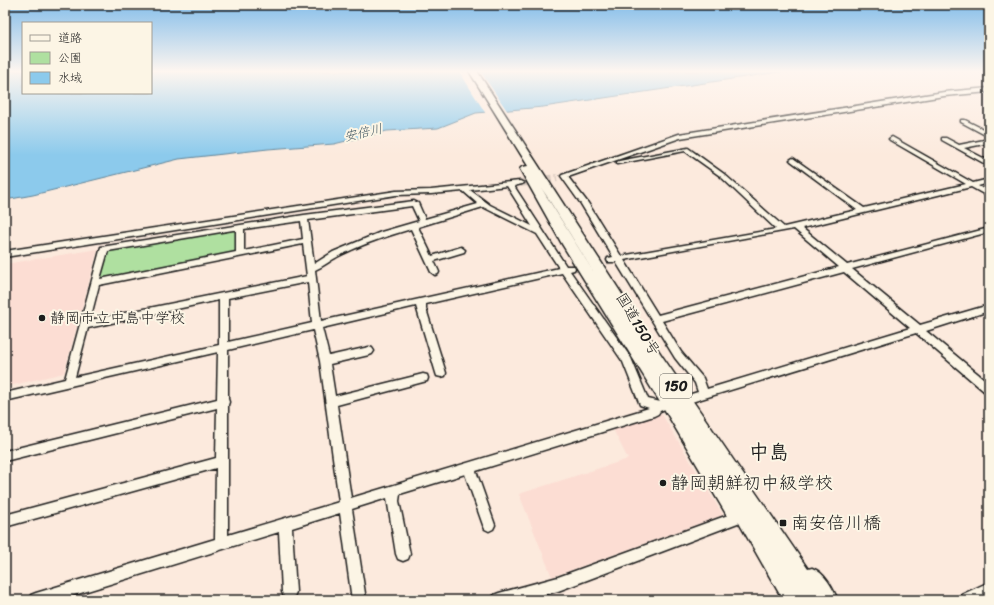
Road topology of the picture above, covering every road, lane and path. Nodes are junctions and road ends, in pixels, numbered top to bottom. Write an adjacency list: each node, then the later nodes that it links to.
1 (484, 99): 12 (highway, 国道150号 / 150)
2 (490, 99): 12 (highway, 国道150号 / 150)
3 (911, 99): 13 (street)
4 (963, 121): 5 (street)
5 (989, 135)
6 (892, 139): 17 (street)
7 (944, 139): 9 (street)
8 (989, 141): 9 (street)
9 (958, 147): 11 (street)
10 (793, 160): 21 (street)
11 (989, 164)
12 (530, 166): 41 (highway, 国道150号 / 150); 60 (highway, 国道150号 / 150)
13 (592, 166): 27 (street); 34 (street)
14 (989, 181): 17 (street)
15 (520, 183): 16 (street)
16 (509, 184): 18 (street); 29 (street)
17 (973, 185): 19 (street); 21 (street)
18 (465, 190): 20 (street); 32 (street)
19 (989, 195)
20 (485, 204): 23 (street); 29 (street)
21 (863, 211): 25 (street)
22 (304, 218): 23 (street); 26 (street); 30 (street)
23 (423, 222): 24 (street)
24 (413, 225): 35 (street); 39 (street)
25 (796, 227): 27 (street); 36 (street)
26 (240, 228): 33 (street); 40 (street)
27 (782, 230): 34 (street)
28 (989, 230): 36 (street)
29 (542, 233): 37 (street)
30 (307, 241): 33 (street); 39 (street)
31 (462, 250): 35 (street)
32 (5, 254)
33 (240, 254): 40 (street)
34 (615, 259): 45 (street)
35 (429, 260): 38 (street)
36 (845, 268): 45 (street); 48 (street)
37 (568, 269): 43 (street); 60 (street)
38 (435, 272)
39 (311, 273): 42 (street); 47 (street)
40 (95, 283): 46 (street)
41 (606, 287): 77 (highway, 150); 78 (highway, 150)
42 (224, 296): 46 (street); 49 (street)
43 (421, 301): 47 (street); 52 (street)
44 (989, 308): 48 (street)
45 (655, 319): 56 (street)
46 (84, 325): 54 (street)
47 (318, 326): 49 (street); 51 (street)
48 (918, 329): 55 (street); 56 (street)
49 (224, 347): 54 (street); 58 (street)
50 (369, 351): 51 (street)
51 (325, 361): 59 (street)
52 (441, 373)
53 (423, 378): 59 (street)
54 (69, 382): 57 (street)
55 (989, 389)
56 (704, 394): 60 (street)
57 (6, 399)
58 (224, 402): 61 (street); 62 (street)
59 (330, 402): 65 (street)
60 (671, 403): 63 (street); 66 (highway, 国道150号 / 150); 79 (highway, 国道150号 / 150)
61 (5, 456)
62 (223, 460): 67 (street); 70 (street)
63 (470, 468): 64 (street); 69 (street)
64 (394, 490): 65 (street); 71 (street)
65 (346, 504): 68 (street); 75 (street)
66 (739, 517): 76 (street); 77 (highway, 国道150号 / 150)
67 (5, 521)
68 (285, 524): 70 (street); 73 (street)
69 (489, 526)
70 (221, 543): 74 (street)
71 (403, 554)
72 (989, 589): 80 (street)
73 (289, 592)
74 (36, 600)
75 (359, 600)
76 (499, 600)
77 (796, 600)
78 (814, 600)
79 (826, 600)
80 (966, 600)

